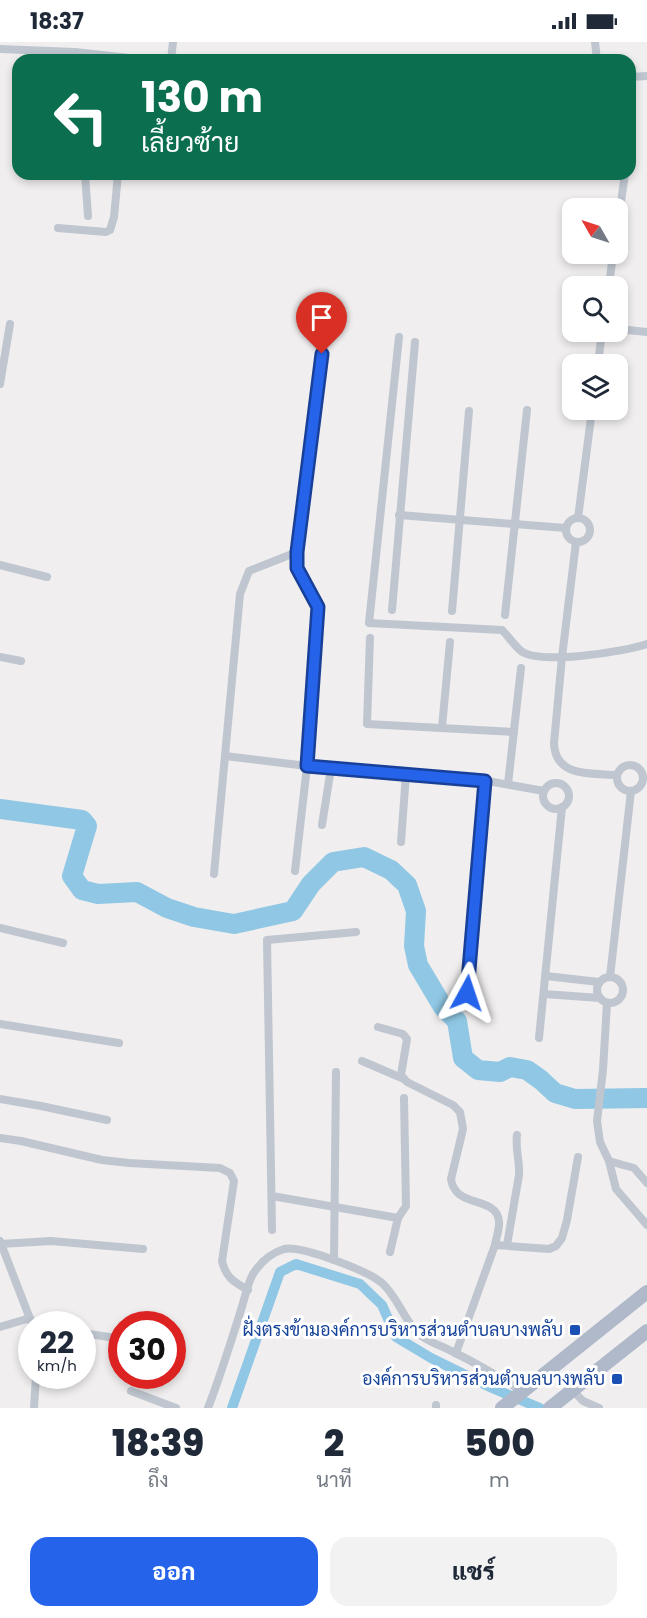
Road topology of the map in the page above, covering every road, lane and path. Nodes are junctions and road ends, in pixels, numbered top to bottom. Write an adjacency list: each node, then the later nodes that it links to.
1 (0, 49): 2 (street)
2 (54, 54)
3 (86, 180): 7 (street)
4 (117, 180): 8 (street)
5 (624, 180): 6 (street)
6 (622, 198)
7 (88, 216)
8 (58, 228)
9 (10, 324): 15 (street)
10 (628, 330): 11 (street)
11 (647, 332)
12 (399, 337): 35 (street)
13 (415, 342): 19 (street)
14 (322, 354): 25 (street)
15 (0, 384)
16 (527, 410): 22 (street)
17 (469, 411): 21 (street)
18 (591, 420): 20 (street)
19 (399, 515): 21 (street); 28 (street)
20 (578, 518): 23 (street); 24 (street)
21 (459, 520): 22 (street); 29 (street)
22 (514, 524): 23 (street); 30 (street)
23 (566, 528): 24 (street)
24 (576, 542): 35 (street)
25 (297, 552): 40 (street); 41 (street)
26 (0, 565): 27 (street)
27 (47, 577)
28 (392, 610)
29 (452, 611)
30 (505, 615)
31 (370, 638): 38 (street)
32 (450, 642): 38 (street)
33 (647, 644): 35 (street)
34 (0, 657): 36 (street)
35 (562, 657): 44 (street)
36 (21, 661)
37 (521, 668): 39 (street)
38 (442, 727): 39 (street)
39 (514, 732): 46 (street)
40 (225, 756): 41 (street); 53 (street)
41 (307, 766): 42 (street); 52 (street)
42 (331, 768): 43 (street); 50 (street)
43 (406, 774): 45 (street); 51 (street)
44 (617, 775): 48 (street); 48 (street)
45 (485, 781): 46 (street); 60 (street)
46 (508, 784): 47 (street)
47 (544, 791): 49 (street); 49 (street)
48 (631, 791): 58 (street)
49 (562, 807): 57 (street)
50 (322, 825)
51 (401, 842)
52 (295, 871)
53 (214, 874)
54 (0, 928): 56 (street)
55 (356, 932): 78 (street)
56 (63, 943)
57 (546, 976): 59 (street); 61 (street)
58 (610, 977): 59 (street); 62 (street)
59 (599, 982): 62 (street)
60 (467, 993)
61 (544, 994): 62 (street); 65 (street)
62 (603, 1000): 76 (street)
63 (0, 1024): 66 (street)
64 (378, 1027): 69 (street)
65 (539, 1038)
66 (118, 1043)
67 (362, 1060): 69 (street)
68 (336, 1072): 79 (street)
69 (404, 1079): 84 (street)
70 (404, 1098): 80 (street)
71 (0, 1099): 72 (street)
72 (107, 1120)
73 (517, 1135): 85 (street)
74 (0, 1138): 89 (street)
75 (578, 1156): 85 (street)
76 (609, 1161): 77 (street); 81 (street)
77 (647, 1183)
78 (272, 1196): 79 (street); 82 (street)
79 (335, 1207): 80 (street); 88 (street)
80 (398, 1218): 87 (street)
81 (647, 1225)
82 (272, 1230)
83 (0, 1243): 86 (street); 91 (street)
84 (495, 1245): 85 (street); 95 (street)
85 (507, 1245)
86 (143, 1249)
87 (390, 1252)
88 (334, 1260): 89 (street); 95 (street)
89 (248, 1290): 102 (street)
90 (647, 1292): 99 (main road)
91 (27, 1311)
92 (18, 1324): 93 (street)
93 (0, 1327)
94 (647, 1331): 98 (main road)
95 (456, 1353): 99 (street)
96 (35, 1389): 100 (street)
97 (130, 1391): 101 (street)
98 (573, 1391): 104 (main road); 105 (street)
99 (519, 1394): 103 (main road)
100 (34, 1408)
101 (176, 1408)
102 (208, 1408)
103 (502, 1408)
104 (551, 1408)
105 (598, 1408)

